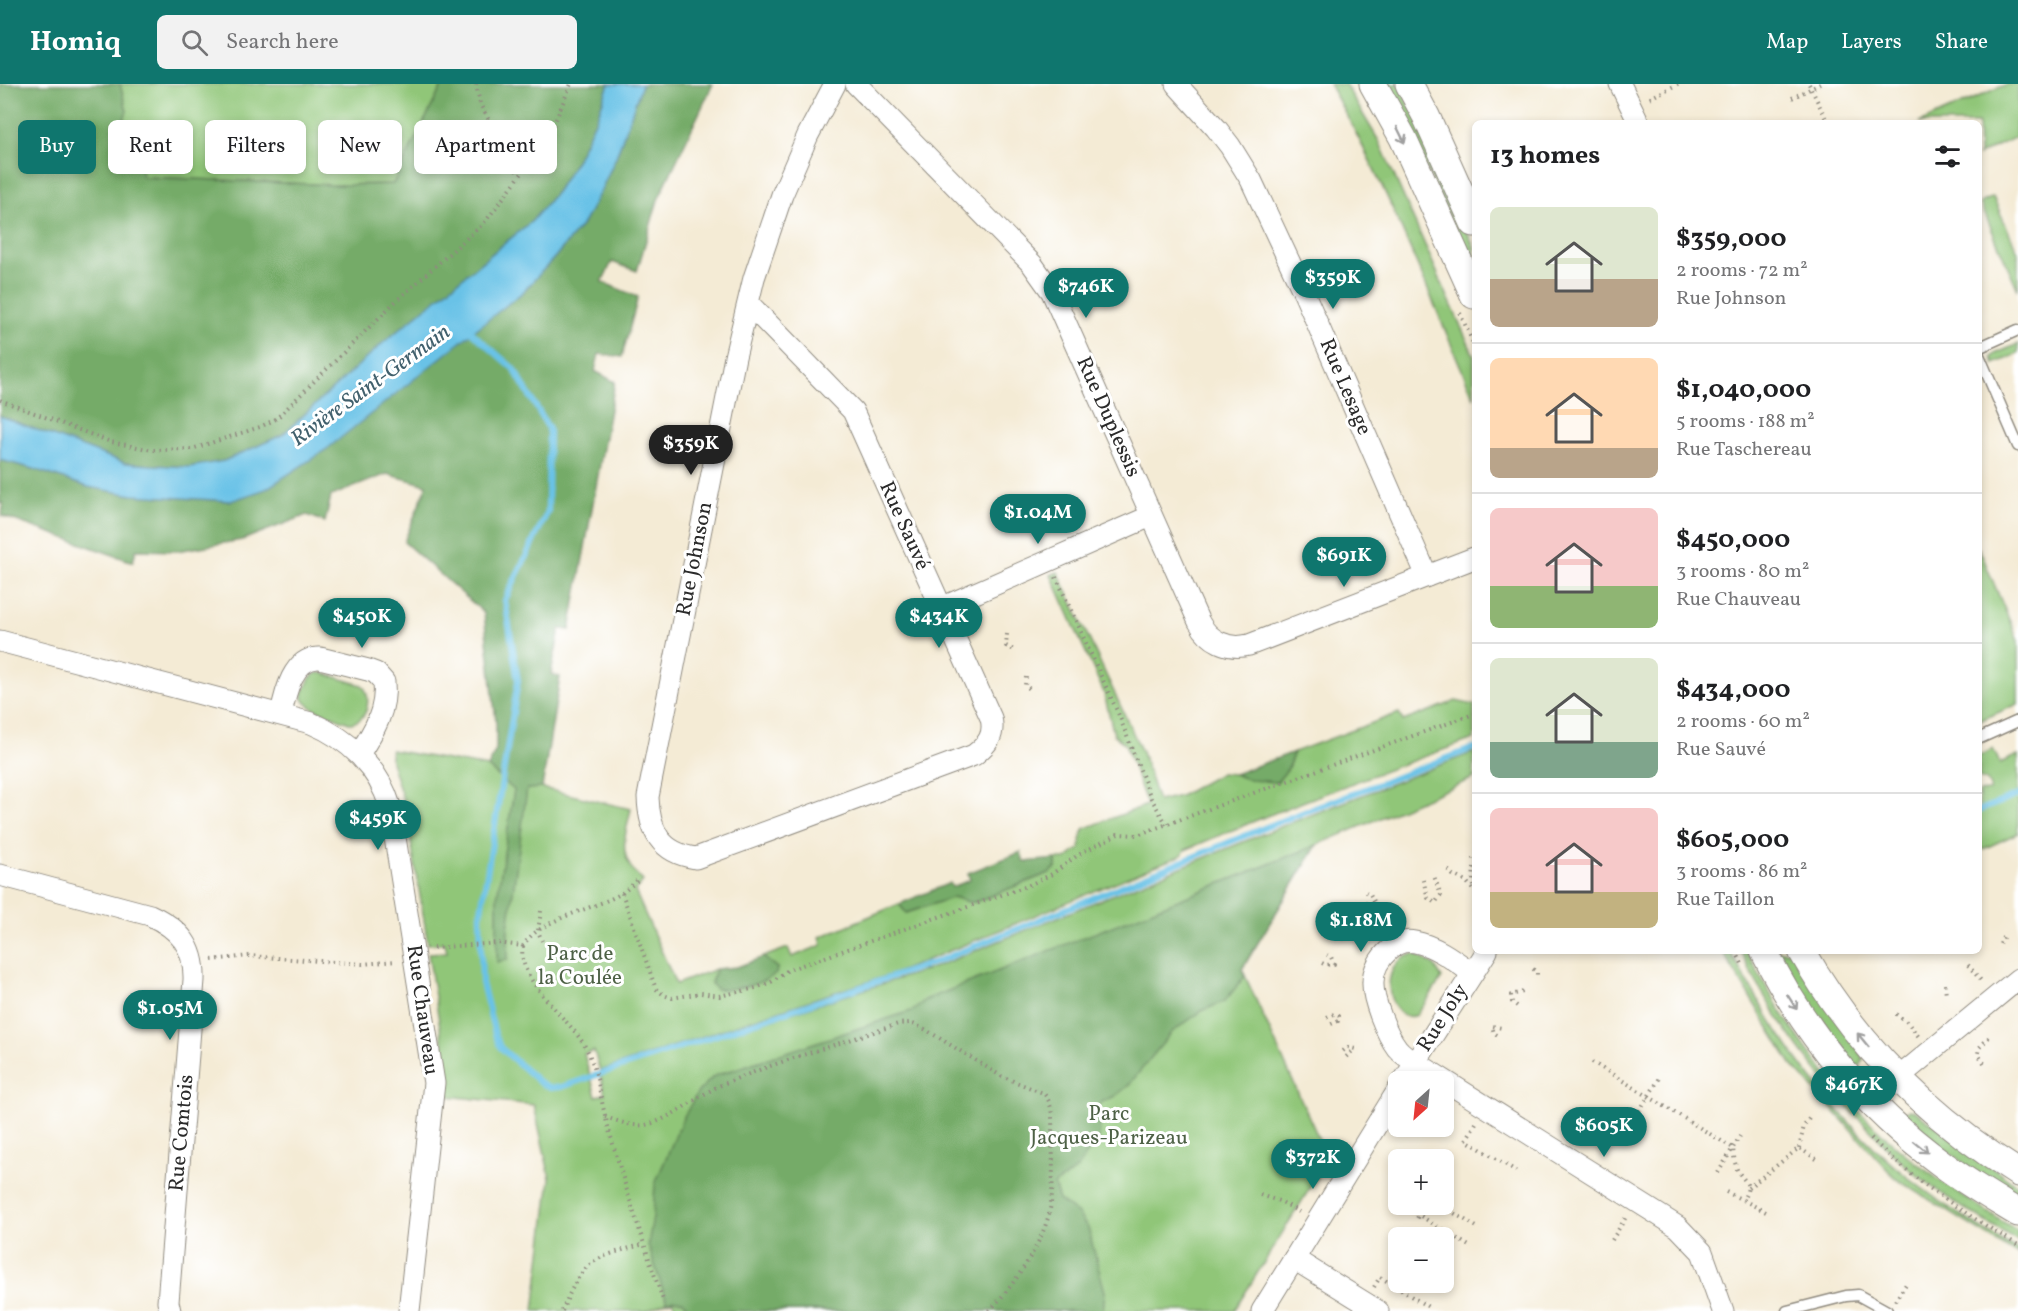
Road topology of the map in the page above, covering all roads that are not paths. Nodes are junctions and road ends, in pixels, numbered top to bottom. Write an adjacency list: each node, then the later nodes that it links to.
1 (835, 84): 10 (street, Rue Johnson)
2 (856, 84): 15 (street, Rue Duplessis)
3 (1373, 84): 9 (street, one-way to 9)
4 (1409, 84): 8 (street)
5 (1620, 84): 7 (street)
6 (1184, 87): 17 (street, Rue Lesage)
7 (1638, 120)
8 (1472, 219)
9 (1472, 291)
10 (748, 303): 18 (street, Rue Sauvé); 24 (street, Rue Johnson)
11 (2018, 330): 12 (lane)
12 (1982, 346)
13 (1982, 362): 14 (lane)
14 (2018, 446)
15 (1151, 516): 17 (street, Rue Duplessis); 18 (street)
16 (1472, 559): 17 (street)
17 (1427, 576)
18 (942, 608): 24 (street, Rue Sauvé)
19 (0, 641): 20 (street, Rue Chauveau)
20 (281, 714): 23 (street, Rue Chauveau); 23 (street)
21 (2018, 721): 22 (lane)
22 (1982, 737)
23 (359, 754): 41 (street, Rue Chauveau)
24 (684, 856)
25 (0, 875): 40 (street, Rue Comtois)
26 (1485, 954): 29 (street, Rue Joly)
27 (1766, 954): 34 (street, one-way to 34)
28 (1804, 954): 33 (street, one-way to 28)
29 (1472, 973): 31 (street, Rue Joly); 31 (street, Rue Joly)
30 (2018, 979): 33 (street)
31 (1415, 1062): 32 (street, Rue Joly); 44 (street)
32 (1410, 1071)
33 (1897, 1078): 34 (street); 36 (street)
34 (1870, 1101): 37 (street, one-way to 37)
35 (1388, 1106): 38 (street)
36 (2018, 1173)
37 (2018, 1213)
38 (1294, 1258): 42 (street); 43 (street)
39 (1874, 1308): 45 (lane); 46 (lane)
40 (170, 1311)
41 (409, 1311)
42 (1262, 1311)
43 (1378, 1311)
44 (1723, 1311)
45 (1787, 1311)
46 (1887, 1311)

